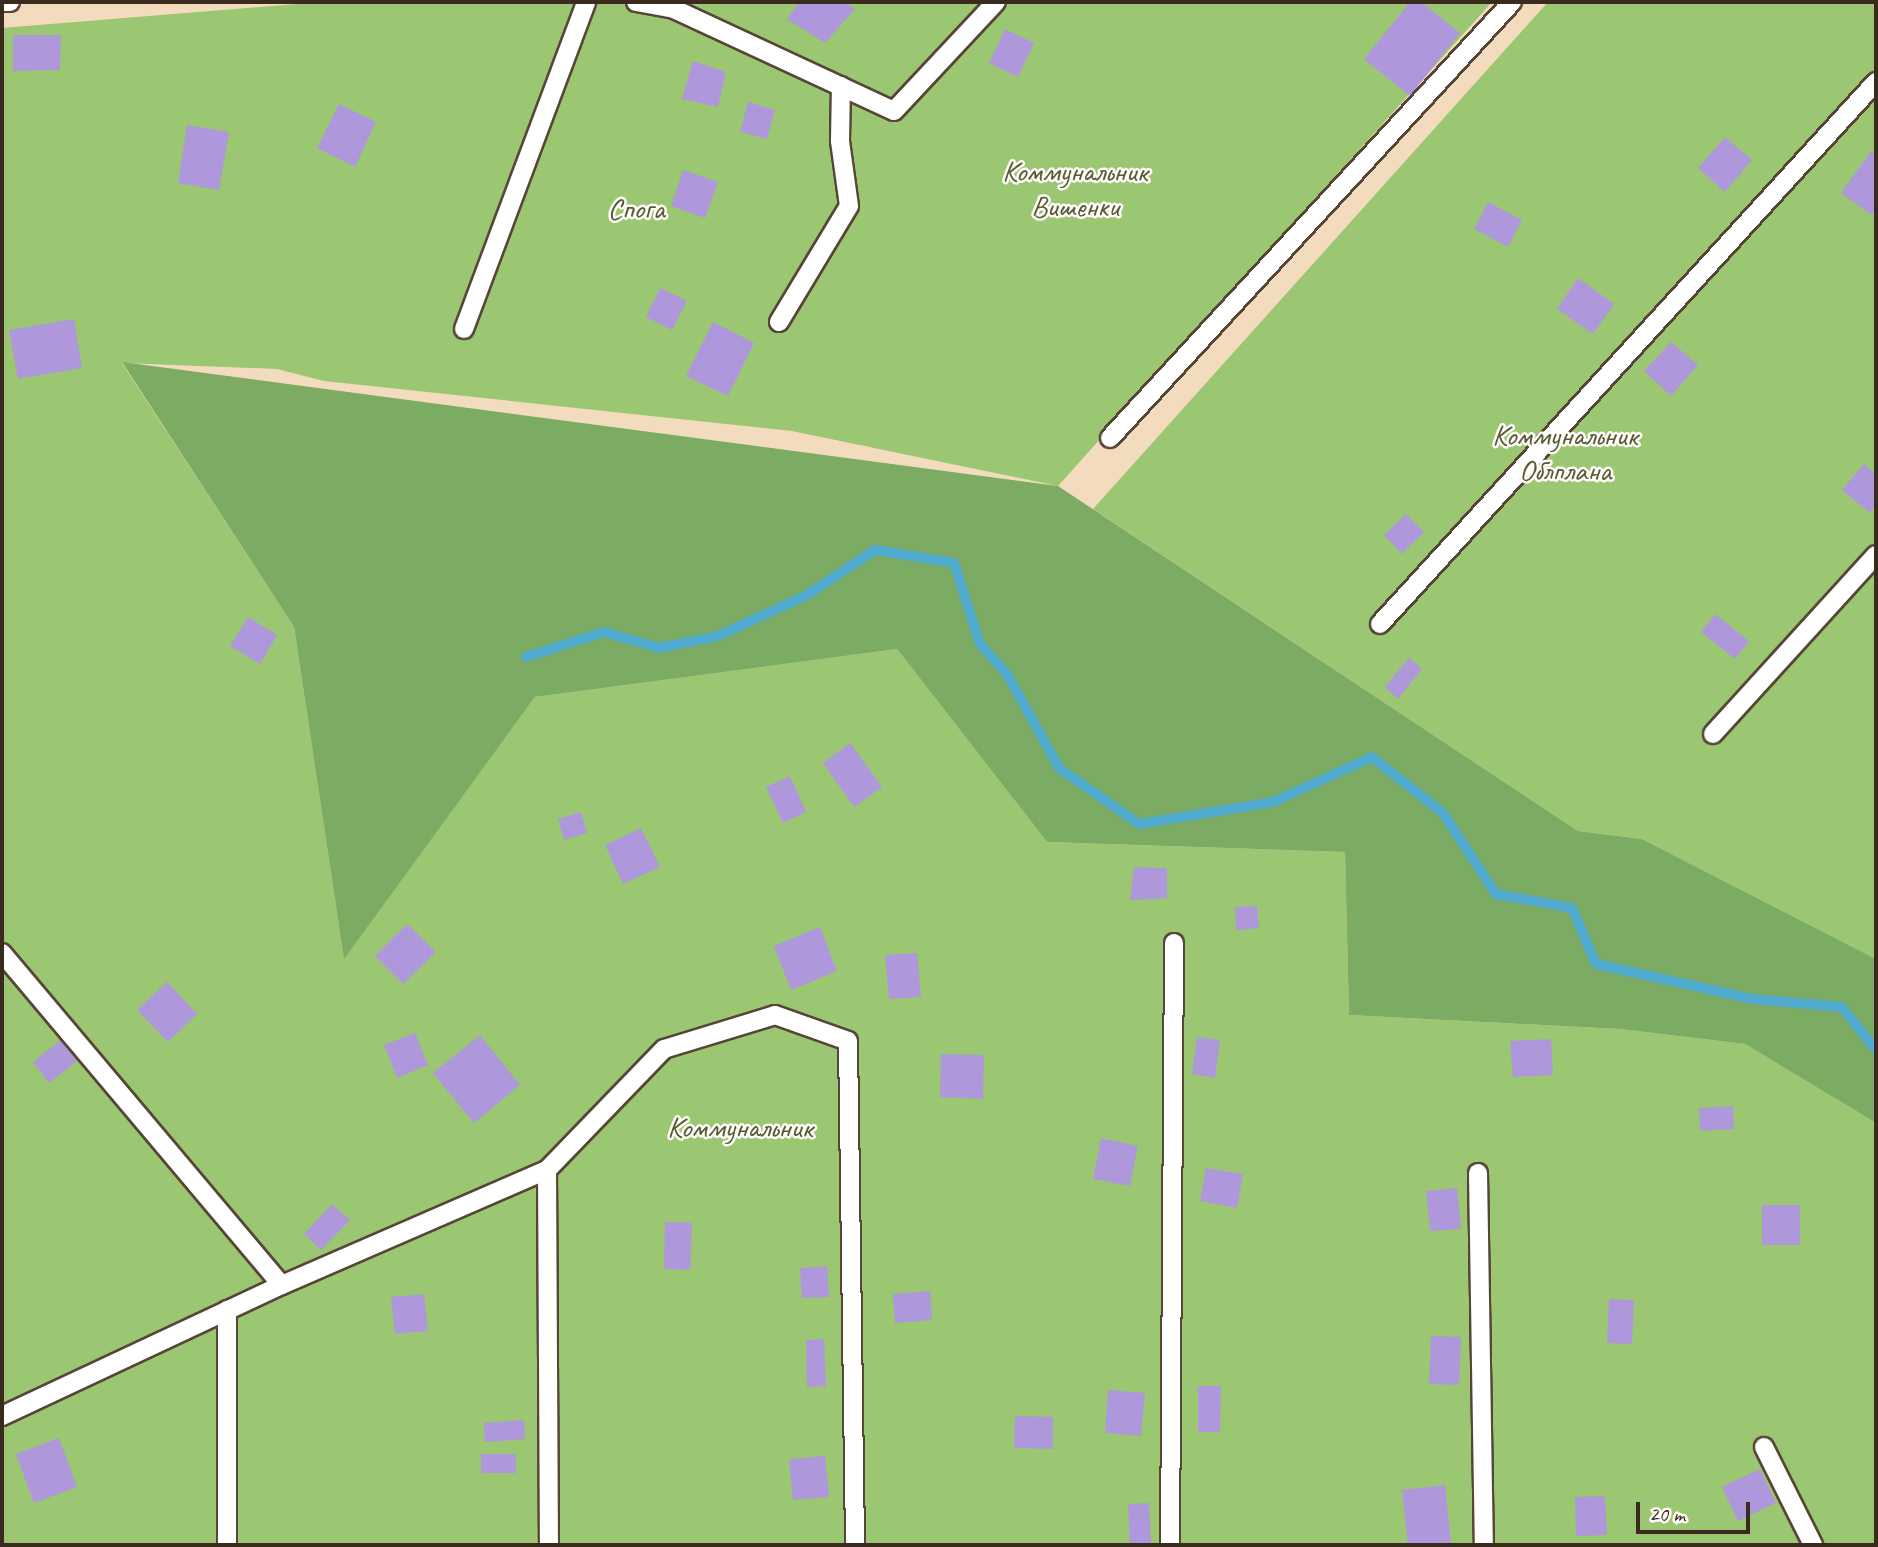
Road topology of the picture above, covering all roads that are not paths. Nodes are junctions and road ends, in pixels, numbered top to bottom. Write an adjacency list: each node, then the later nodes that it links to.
1 (2, 2): 2 (lane)
2 (10, 2)
3 (586, 2): 11 (lane)
4 (636, 2): 7 (lane)
5 (996, 2): 9 (lane)
6 (1511, 2): 12 (lane)
7 (676, 6): 9 (lane)
8 (1876, 82): 14 (lane)
9 (841, 86): 10 (lane)
10 (779, 322)
11 (464, 329)
12 (1110, 438)
13 (1876, 555): 15 (lane)
14 (1380, 624)
15 (1713, 734)
16 (1174, 943): 27 (lane)
17 (2, 953): 20 (lane)
18 (547, 1170): 20 (lane); 25 (lane); 26 (lane)
19 (1478, 1173): 28 (lane)
20 (282, 1284): 21 (lane)
21 (227, 1311): 22 (lane); 24 (lane)
22 (2, 1416)
23 (1764, 1447): 29 (lane)
24 (227, 1545)
25 (549, 1545)
26 (855, 1545)
27 (1170, 1545)
28 (1483, 1545)
29 (1813, 1545)

